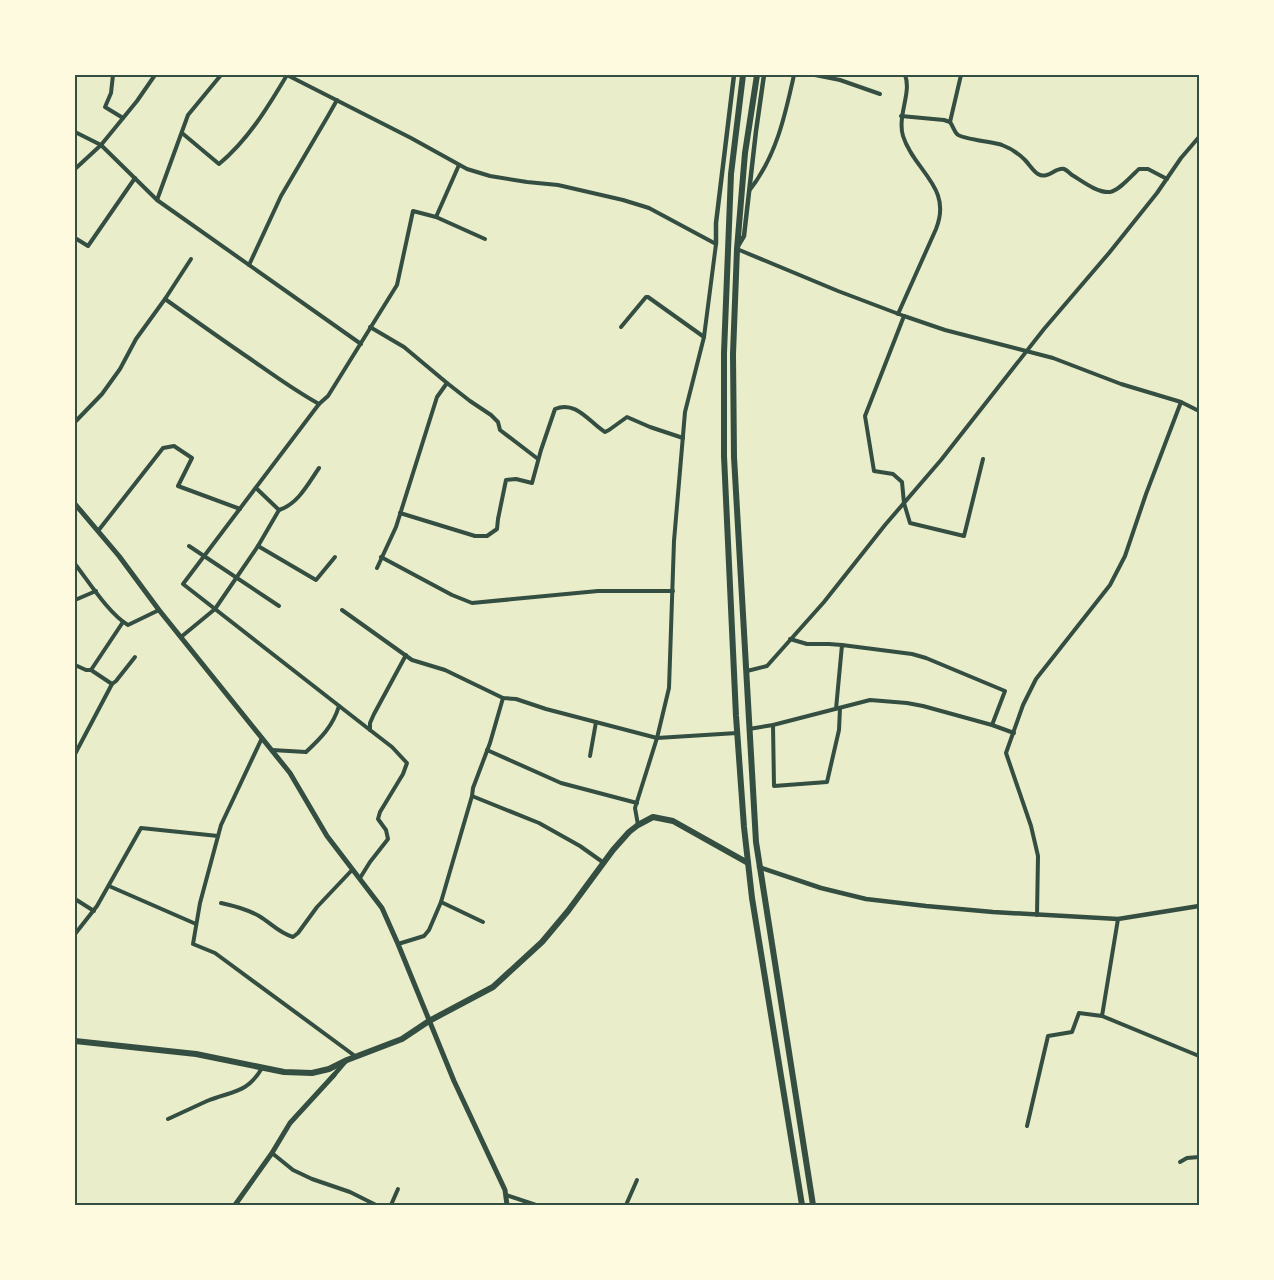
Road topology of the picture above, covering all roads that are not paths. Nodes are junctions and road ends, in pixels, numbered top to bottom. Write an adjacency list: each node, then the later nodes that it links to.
1 (113, 75): 17 (street)
2 (155, 75): 17 (street)
3 (221, 75): 20 (street)
4 (287, 75): 15 (street); 20 (street)
5 (734, 75): 32 (street)
6 (743, 75): 93 (main road)
7 (757, 75): 33 (main road)
8 (764, 75): 27 (street)
9 (794, 75): 27 (street)
10 (815, 75): 13 (street)
11 (905, 75): 16 (street)
12 (961, 75): 18 (street)
13 (841, 77): 14 (street)
14 (880, 94)
15 (337, 100): 23 (street); 35 (street)
16 (902, 116): 18 (street); 37 (street)
17 (123, 118): 22 (street)
18 (950, 122): 26 (street)
19 (75, 132): 22 (street)
20 (182, 132): 28 (street)
21 (1199, 137): 26 (street)
22 (101, 145): 24 (street); 25 (street)
23 (459, 165): 29 (street); 32 (street)
24 (75, 169)
25 (135, 178): 28 (street); 30 (street)
26 (1167, 179): 43 (street)
27 (749, 191): 33 (street)
28 (158, 200): 35 (street)
29 (436, 217): 31 (street); 39 (street)
30 (75, 238)
31 (485, 240)
32 (716, 244): 41 (street)
33 (737, 249): 37 (street); 83 (main road)
34 (191, 258): 36 (street)
35 (249, 265): 42 (street)
36 (165, 299): 46 (street); 48 (street)
37 (898, 314): 38 (street)
38 (904, 316): 43 (street); 54 (street)
39 (370, 327): 42 (street); 44 (street)
40 (621, 327): 41 (street)
41 (704, 337): 49 (street)
42 (361, 344): 46 (street)
43 (1027, 351): 45 (street); 54 (street)
44 (447, 383): 50 (street); 58 (street)
45 (1181, 402): 47 (street); 94 (street)
46 (320, 404): 53 (street)
47 (1199, 411)
48 (75, 422)
49 (683, 438): 50 (street); 69 (street)
50 (538, 459): 58 (street)
51 (983, 459): 54 (street)
52 (319, 468): 57 (street)
53 (256, 488): 56 (street); 57 (street)
54 (904, 503): 77 (street)
55 (75, 504): 59 (main road)
56 (240, 509): 59 (street); 62 (street)
57 (279, 510): 61 (street)
58 (400, 513): 64 (street)
59 (98, 531): 73 (main road)
60 (189, 546): 62 (street)
61 (258, 546): 63 (street); 67 (street)
62 (205, 556): 67 (street); 72 (street)
63 (335, 557)
64 (381, 557): 66 (street); 69 (street)
65 (75, 564): 68 (street)
66 (377, 568)
67 (236, 578): 71 (street); 72 (street)
68 (96, 591): 70 (street); 75 (street)
69 (673, 591): 96 (street)
70 (75, 600)
71 (279, 606)
72 (215, 609): 76 (street); 86 (street)
73 (159, 610): 75 (street); 76 (main road)
74 (342, 610): 79 (street)
75 (123, 622): 82 (street)
76 (180, 637): 95 (main road)
77 (790, 639): 78 (street); 83 (street)
78 (842, 645): 87 (street); 90 (street)
79 (406, 655): 85 (street); 92 (street)
80 (135, 657): 84 (street)
81 (75, 665): 82 (street)
82 (91, 670): 84 (street)
83 (745, 671): 91 (main road)
84 (112, 684): 99 (street)
85 (503, 699): 88 (street); 98 (street)
86 (339, 706): 92 (street); 97 (street)
87 (838, 708): 89 (street); 89 (street); 90 (street)
88 (596, 722): 96 (street); 100 (street)
89 (774, 725): 91 (street)
90 (992, 725): 94 (street)
91 (749, 729): 107 (main road)
92 (370, 730): 109 (street)
93 (737, 733): 96 (street); 106 (main road)
94 (1014, 733): 116 (street)
95 (262, 738): 97 (main road); 104 (street)
96 (657, 738): 102 (street)
97 (272, 750): 108 (main road)
98 (487, 750): 101 (street); 102 (street)
99 (75, 754)
100 (590, 756)
101 (472, 796): 105 (street); 112 (street)
102 (637, 803): 103 (street)
103 (638, 825): 105 (main road); 106 (main road)
104 (218, 836): 110 (street); 119 (street)
105 (604, 863): 123 (main road)
106 (748, 863): 145 (main road)
107 (759, 867): 116 (street); 146 (main road)
108 (352, 870): 109 (main road); 113 (street)
109 (359, 879): 121 (main road)
110 (109, 886): 115 (street); 119 (street)
111 (75, 899): 115 (street)
112 (441, 902): 118 (street); 121 (street)
113 (222, 903)
114 (1199, 906): 117 (street)
115 (94, 911): 120 (street)
116 (1037, 915): 117 (street)
117 (1118, 919): 122 (street)
118 (483, 922)
119 (196, 924): 125 (street)
120 (75, 934)
121 (398, 944): 123 (main road)
122 (1102, 1016): 126 (street); 132 (street)
123 (429, 1021): 125 (main road); 138 (main road)
124 (75, 1041): 129 (main road)
125 (356, 1056): 127 (main road)
126 (1199, 1056)
127 (347, 1060): 128 (main road); 130 (street)
128 (336, 1066): 129 (main road); 130 (street)
129 (262, 1068): 131 (street)
130 (334, 1075): 133 (main road)
131 (168, 1119)
132 (1027, 1126)
133 (272, 1153): 139 (main road); 140 (street)
134 (1199, 1157): 135 (street)
135 (1180, 1162)
136 (637, 1180): 144 (street)
137 (398, 1189): 141 (street)
138 (506, 1195): 142 (main road); 143 (street)
139 (235, 1205)
140 (376, 1205)
141 (391, 1205)
142 (507, 1205)
143 (536, 1205)
144 (626, 1205)
145 (802, 1205)
146 (813, 1205)

